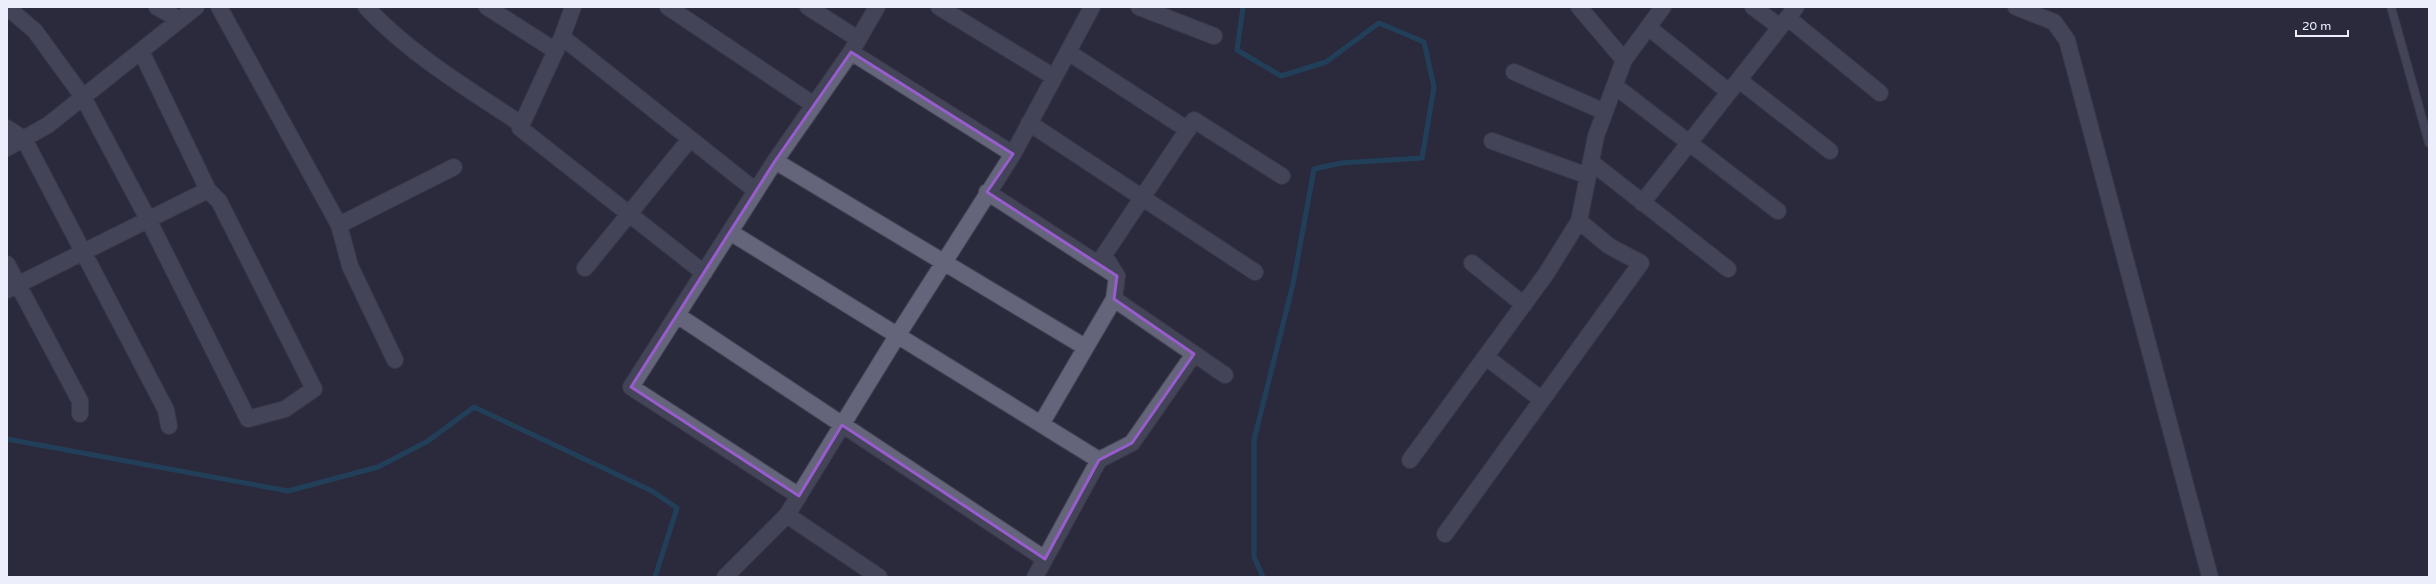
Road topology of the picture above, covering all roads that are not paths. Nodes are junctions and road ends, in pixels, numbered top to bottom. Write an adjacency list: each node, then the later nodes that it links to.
1 (7, 7): 33 (street)
2 (156, 7): 20 (street)
3 (196, 7): 20 (street)
4 (219, 7): 61 (street)
5 (366, 7): 37 (street)
6 (487, 7): 23 (street)
7 (573, 7): 23 (street)
8 (668, 7): 34 (street)
9 (808, 7): 24 (street)
10 (877, 7): 24 (street)
11 (939, 7): 29 (street)
12 (1092, 7): 26 (street)
13 (1139, 7): 22 (street)
14 (1579, 7): 27 (street)
15 (1663, 7): 21 (street)
16 (1753, 7): 19 (street)
17 (2016, 7): 96 (street)
18 (2391, 7): 44 (lane)
19 (1788, 17): 31 (street); 32 (street)
20 (180, 20): 25 (street)
21 (1648, 26): 27 (street); 31 (street)
22 (1214, 36)
23 (559, 44): 37 (street); 41 (street)
24 (854, 45): 34 (street); 47 (street)
25 (141, 51): 33 (street); 52 (street)
26 (1068, 52): 29 (street); 39 (street)
27 (1624, 60): 30 (street)
28 (1514, 72): 35 (street)
29 (1054, 76): 36 (street)
30 (1614, 86): 35 (street); 43 (street)
31 (1734, 86): 43 (street); 46 (street)
32 (1880, 93)
33 (83, 97): 40 (street); 59 (street)
34 (814, 105): 48 (street)
35 (1605, 112): 50 (street)
36 (1029, 123): 47 (street); 55 (street)
37 (521, 124): 58 (street)
38 (7, 128): 40 (street)
39 (1188, 130): 51 (street); 55 (street)
40 (24, 139): 45 (street); 63 (street)
41 (690, 139): 53 (street); 58 (street)
42 (1492, 141): 50 (street)
43 (1690, 142): 56 (street); 57 (street)
44 (2429, 143)
45 (7, 148)
46 (1830, 151)
47 (1013, 154): 54 (street)
48 (775, 161): 53 (street); 64 (street)
49 (454, 167): 61 (street)
50 (1589, 169): 56 (street); 60 (street)
51 (1282, 176)
52 (208, 190): 59 (street); 59 (street)
53 (756, 191): 62 (street)
54 (988, 192): 64 (street); 71 (street)
55 (1142, 198): 69 (street); 71 (street)
56 (1642, 203): 68 (street)
57 (1778, 211)
58 (629, 214): 67 (street); 70 (street)
59 (148, 219): 63 (street)
60 (1579, 221): 74 (street); 82 (street)
61 (339, 225): 80 (street)
62 (730, 232): 70 (street); 76 (street)
63 (84, 252): 72 (street); 86 (street)
64 (943, 262): 76 (street); 77 (street)
65 (1472, 263): 74 (street)
66 (7, 264): 72 (street)
67 (585, 268)
68 (1728, 269)
69 (1255, 272)
70 (704, 274): 75 (street)
71 (1117, 276): 73 (street)
72 (13, 287): 83 (street)
73 (1114, 299): 77 (street); 78 (street)
74 (1524, 305): 79 (street)
75 (677, 315): 85 (street); 89 (street)
76 (897, 336): 84 (street); 85 (street)
77 (1085, 347): 84 (street)
78 (1194, 354): 81 (street); 87 (street)
79 (1486, 357): 82 (street); 88 (street)
80 (395, 360)
81 (1225, 375)
82 (1542, 400): 91 (street)
83 (80, 414)
84 (1041, 424): 87 (street)
85 (842, 425): 89 (street); 92 (street)
86 (169, 426)
87 (1099, 460): 92 (street)
88 (1410, 460)
89 (799, 496): 90 (street)
90 (787, 515): 93 (street); 94 (street)
91 (1445, 534)
92 (1045, 559): 95 (street)
93 (725, 577)
94 (879, 577)
95 (1035, 577)
96 (2210, 577)

